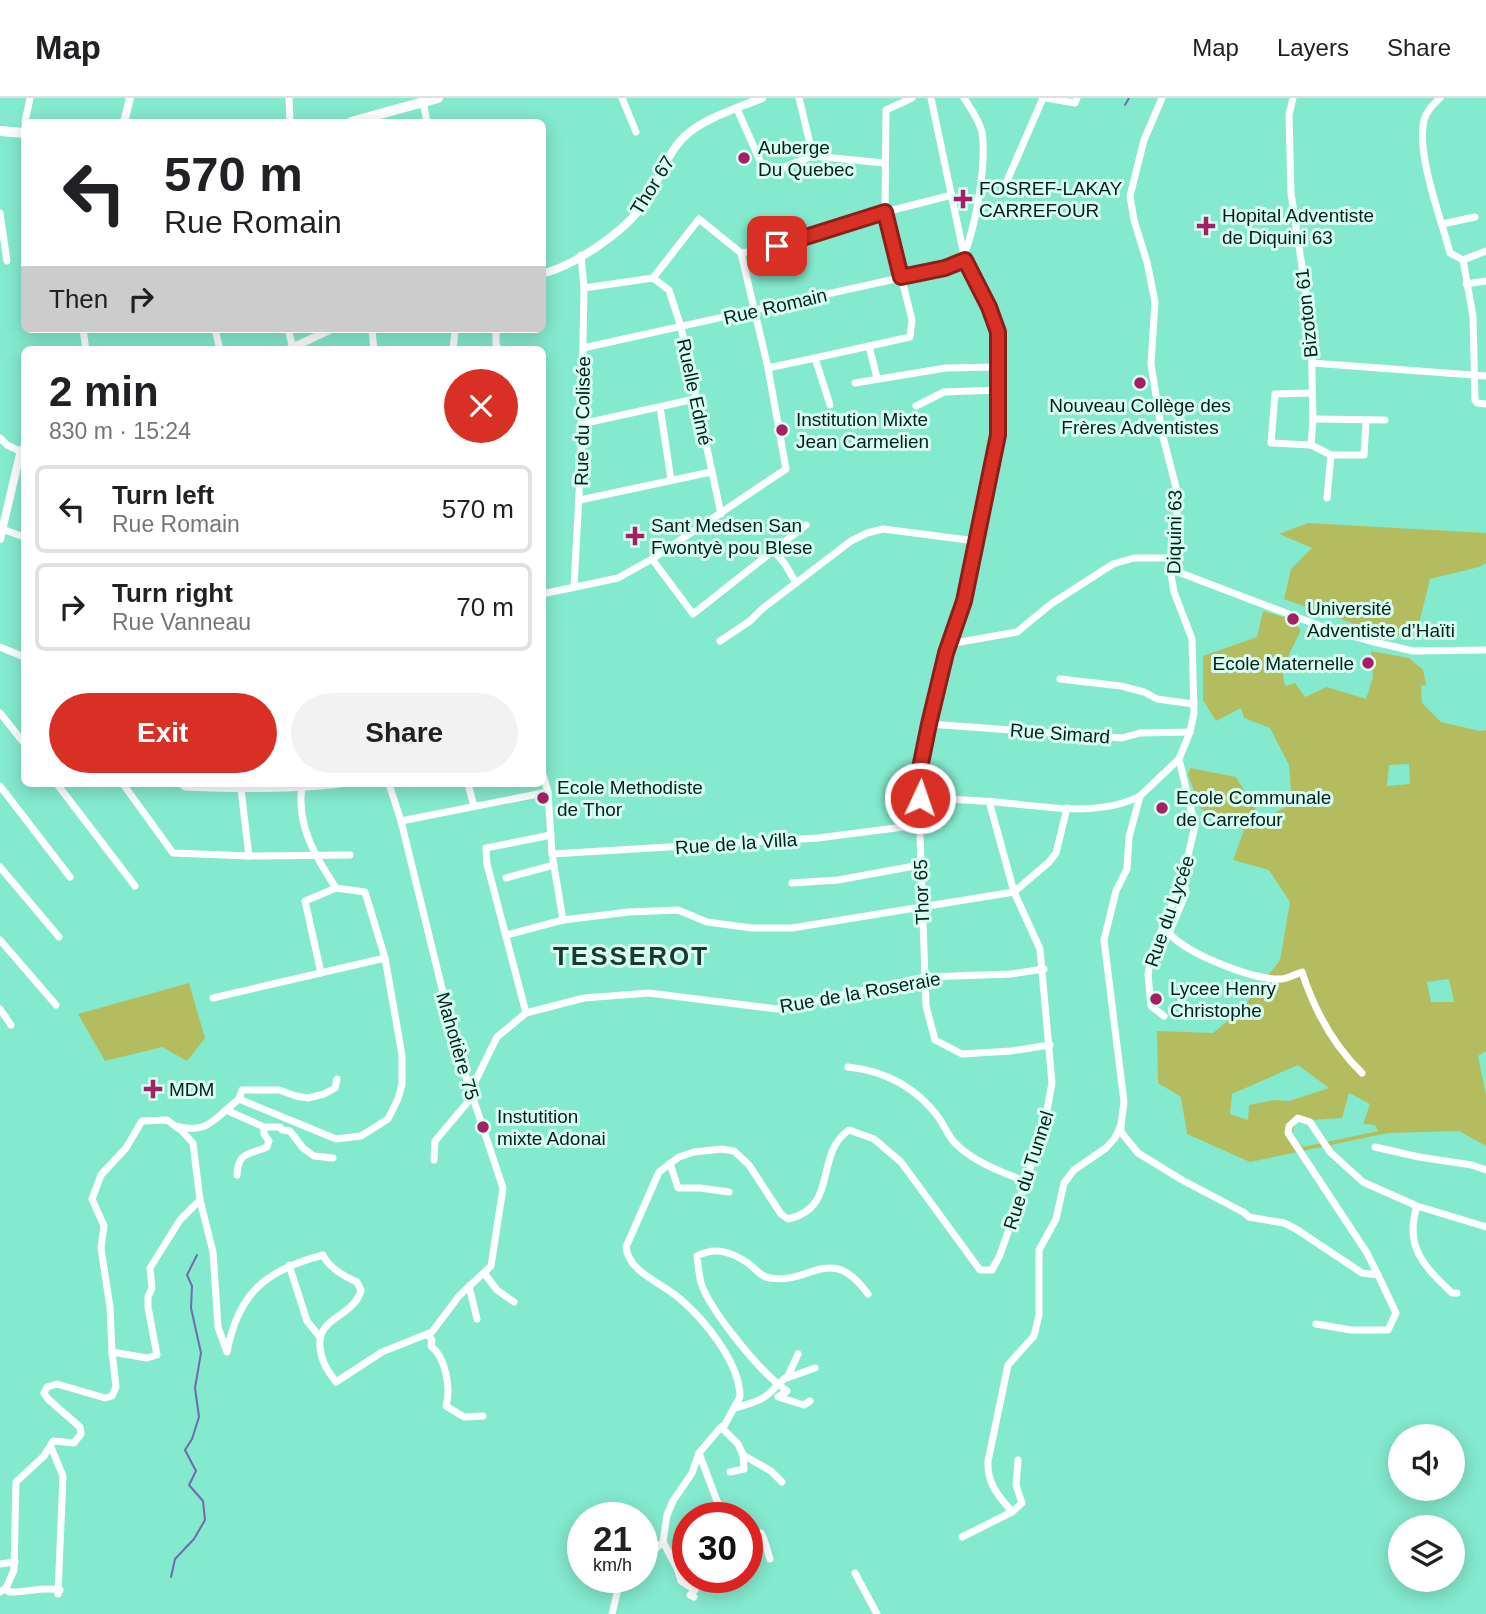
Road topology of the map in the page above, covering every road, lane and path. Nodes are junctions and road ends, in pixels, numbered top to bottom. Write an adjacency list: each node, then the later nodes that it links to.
1 (30, 98): 18 (street)
2 (130, 98): 19 (street)
3 (289, 98): 20 (street)
4 (438, 98): 16 (main road)
5 (622, 98): 25 (street)
6 (762, 98): 17 (street, Thor 67)
7 (799, 98): 26 (street)
8 (912, 98): 27 (street)
9 (932, 98): 29 (street, Thor 65)
10 (964, 98): 37 (street)
11 (1044, 98): 12 (street); 28 (street)
12 (1077, 98)
13 (1162, 98): 88 (street, Diquini 63)
14 (1293, 98): 53 (street, Bizoton 61)
15 (1440, 98): 33 (street)
16 (423, 102): 21 (main road); 22 (street)
17 (737, 109): 26 (street); 36 (street, Thor 67)
18 (26, 119)
19 (125, 119)
20 (290, 119)
21 (378, 119)
22 (426, 119)
23 (21, 129): 24 (main road)
24 (0, 131)
25 (636, 132)
26 (813, 156): 27 (street)
27 (884, 163): 30 (street)
28 (1003, 190)
29 (952, 195): 30 (street); 37 (street, Thor 65)
30 (885, 212): 35 (street); 41 (street)
31 (0, 213): 39 (street)
32 (1475, 217): 33 (street)
33 (1442, 224): 38 (street)
34 (1486, 251): 38 (street)
35 (741, 253): 42 (street); 46 (street)
36 (581, 255): 40 (street, Thor 67); 45 (street, Rue du Colisée)
37 (965, 256): 41 (street, Rue Romain); 54 (street, Thor 65)
38 (1463, 260): 44 (street)
39 (7, 261)
40 (546, 272)
41 (901, 277): 46 (street, Rue Romain); 50 (street)
42 (653, 278): 45 (street); 47 (street, Ruelle Edmé)
43 (1486, 281): 44 (street)
44 (1466, 284): 56 (street)
45 (584, 288): 51 (street, Rue du Colisée)
46 (754, 310): 47 (street, Rue Romain); 55 (street)
47 (681, 327): 51 (street, Rue Romain); 62 (street, Ruelle Edmé)
48 (324, 333): 49 (street)
49 (296, 346)
50 (869, 346): 52 (street); 58 (street)
51 (583, 348): 70 (street, Rue du Colisée)
52 (815, 358): 55 (street); 64 (street)
53 (1312, 363): 56 (street); 61 (street, Bizoton 61)
54 (999, 367): 58 (street); 60 (street, Thor 65)
55 (768, 368): 81 (street)
56 (1475, 376): 57 (street); 63 (street)
57 (1486, 376)
58 (877, 378): 59 (street)
59 (855, 383)
60 (999, 390): 65 (street); 86 (street, Thor 65)
61 (1312, 393): 67 (street, Bizoton 61); 72 (street)
62 (695, 399): 66 (street); 76 (street, Ruelle Edmé)
63 (1486, 404)
64 (830, 405)
65 (916, 406)
66 (660, 407): 70 (street); 77 (street)
67 (1313, 419): 69 (street); 72 (street, Bizoton 61)
68 (1385, 420): 69 (street)
69 (1366, 421): 74 (street)
70 (581, 424): 79 (street, Rue du Colisée)
71 (0, 438): 73 (street)
72 (1311, 446): 74 (street)
73 (21, 450)
74 (1331, 455): 78 (street)
75 (21, 457): 80 (street)
76 (711, 472): 77 (street); 81 (street, Ruelle Edmé)
77 (671, 480): 79 (street)
78 (1327, 498)
79 (580, 500): 92 (street, Rue du Colisée)
80 (4, 505): 83 (street)
81 (721, 514): 89 (street)
82 (806, 525): 87 (street)
83 (2, 529): 84 (street); 85 (street)
84 (21, 536)
85 (0, 539)
86 (976, 541): 91 (street); 95 (street, Thor 65)
87 (774, 551): 89 (street); 91 (street)
88 (1172, 558): 90 (street, Diquini 63); 95 (street)
89 (652, 559): 92 (street)
90 (1170, 569): 97 (street); 100 (street, Diquini 63)
91 (796, 583): 94 (street)
92 (574, 587): 93 (street)
93 (546, 593)
94 (720, 641)
95 (950, 644): 102 (street, Thor 65)
96 (0, 647): 98 (street)
97 (1486, 650)
98 (21, 656)
99 (1060, 679): 100 (street)
100 (1194, 704): 103 (street, Diquini 63)
101 (0, 713): 104 (street)
102 (929, 724): 103 (street, Rue Simard); 118 (street, Thor 65)
103 (1190, 732): 105 (street, Diquini 63)
104 (21, 739)
105 (1179, 759): 117 (street, Diquini 63); 133 (street, Rue du Lycée)
106 (546, 785): 116 (street)
107 (0, 786): 132 (street)
108 (59, 787): 136 (street)
109 (125, 787): 127 (street)
110 (185, 787): 115 (street)
111 (282, 787): 115 (street)
112 (302, 787): 128 (street)
113 (390, 787): 122 (street, Mahotière 75)
114 (469, 787): 120 (street)
115 (241, 789): 127 (street)
116 (548, 792): 120 (street); 124 (street)
117 (1140, 796): 121 (street); 162 (street)
118 (920, 798): 119 (street); 123 (street, Thor 65)
119 (989, 801): 121 (street); 138 (street, Rue du Tunnel)
120 (474, 806): 122 (street)
121 (1067, 808): 138 (street)
122 (401, 821): 158 (street, Mahotière 75)
123 (919, 825): 125 (street, Rue de la Villa); 130 (street, Thor 65)
124 (551, 835): 125 (street); 141 (street)
125 (552, 854): 129 (street)
126 (350, 855): 128 (street)
127 (249, 856): 128 (street)
128 (315, 856): 137 (street)
129 (554, 865): 134 (street); 140 (street)
130 (920, 865): 135 (street); 139 (street, Thor 65)
131 (0, 867): 142 (street)
132 (70, 877)
133 (1183, 877): 152 (street, Rue du Lycée); 156 (street)
134 (506, 878)
135 (792, 883)
136 (135, 886)
137 (336, 888): 144 (street); 146 (street)
138 (1014, 892): 139 (street); 145 (street, Rue du Tunnel)
139 (921, 905): 140 (street); 147 (street, Thor 65)
140 (563, 920): 141 (street)
141 (507, 935): 151 (street)
142 (59, 937)
143 (0, 940): 149 (street)
144 (385, 958): 146 (street); 159 (street)
145 (1044, 970): 147 (street, Rue de la Roseraie); 154 (street, Rue du Tunnel)
146 (321, 973): 148 (street)
147 (925, 977): 151 (street, Rue de la Roseraie); 154 (street, Thor 65)
148 (213, 998)
149 (56, 1005)
150 (0, 1009): 153 (street)
151 (526, 1013): 158 (street, Rue de la Roseraie)
152 (1164, 1016)
153 (11, 1025)
154 (1050, 1045): 172 (street, Rue du Tunnel)
155 (848, 1067): 172 (street)
156 (1362, 1073)
157 (337, 1079): 159 (street)
158 (471, 1094): 168 (street, Rue de la Roseraie); 178 (street, Mahotière 75)
159 (239, 1099): 160 (street)
160 (226, 1111): 163 (street); 164 (street)
161 (174, 1125): 164 (street); 165 (street); 188 (street)
162 (1121, 1125): 179 (street); 205 (street)
163 (264, 1127): 167 (street); 171 (street)
164 (206, 1128): 165 (street)
165 (193, 1143): 174 (street)
166 (1375, 1147): 170 (street)
167 (333, 1158)
168 (434, 1160)
169 (670, 1163): 172 (street, Rue du Tunnel); 173 (street); 195 (street)
170 (1486, 1170)
171 (237, 1175)
172 (1024, 1181)
173 (729, 1192)
174 (200, 1200): 177 (street); 188 (street)
175 (1417, 1206): 176 (street); 179 (street); 181 (street)
176 (1486, 1227)
177 (289, 1265): 187 (street); 187 (street)
178 (484, 1273): 180 (street); 183 (street)
179 (1378, 1275): 185 (street)
180 (469, 1286): 184 (street); 186 (street)
181 (1457, 1293)
182 (868, 1294): 191 (street)
183 (514, 1303)
184 (477, 1319)
185 (1316, 1324)
186 (428, 1335): 187 (street); 196 (street)
187 (319, 1336)
188 (112, 1352): 198 (street)
189 (798, 1354): 191 (street)
190 (815, 1368): 191 (street)
191 (781, 1382): 192 (street); 193 (street)
192 (768, 1396): 193 (street); 195 (street)
193 (778, 1397): 194 (street)
194 (810, 1401)
195 (735, 1408): 197 (street)
196 (483, 1416)
197 (721, 1427): 199 (street); 200 (street)
198 (51, 1447): 211 (street); 214 (street)
199 (699, 1453): 204 (street); 208 (street)
200 (743, 1455): 202 (street); 203 (street)
201 (1017, 1460): 205 (street)
202 (730, 1472)
203 (782, 1482)
204 (717, 1502)
205 (1012, 1512): 206 (street)
206 (962, 1536)
207 (763, 1537): 210 (street)
208 (663, 1542): 209 (street); 216 (street)
209 (658, 1547)
210 (769, 1559)
211 (15, 1562): 212 (street); 214 (street)
212 (0, 1563)
213 (855, 1573): 218 (street)
214 (3, 1590)
215 (617, 1593): 217 (street)
216 (694, 1597)
217 (612, 1614)
218 (877, 1614)

